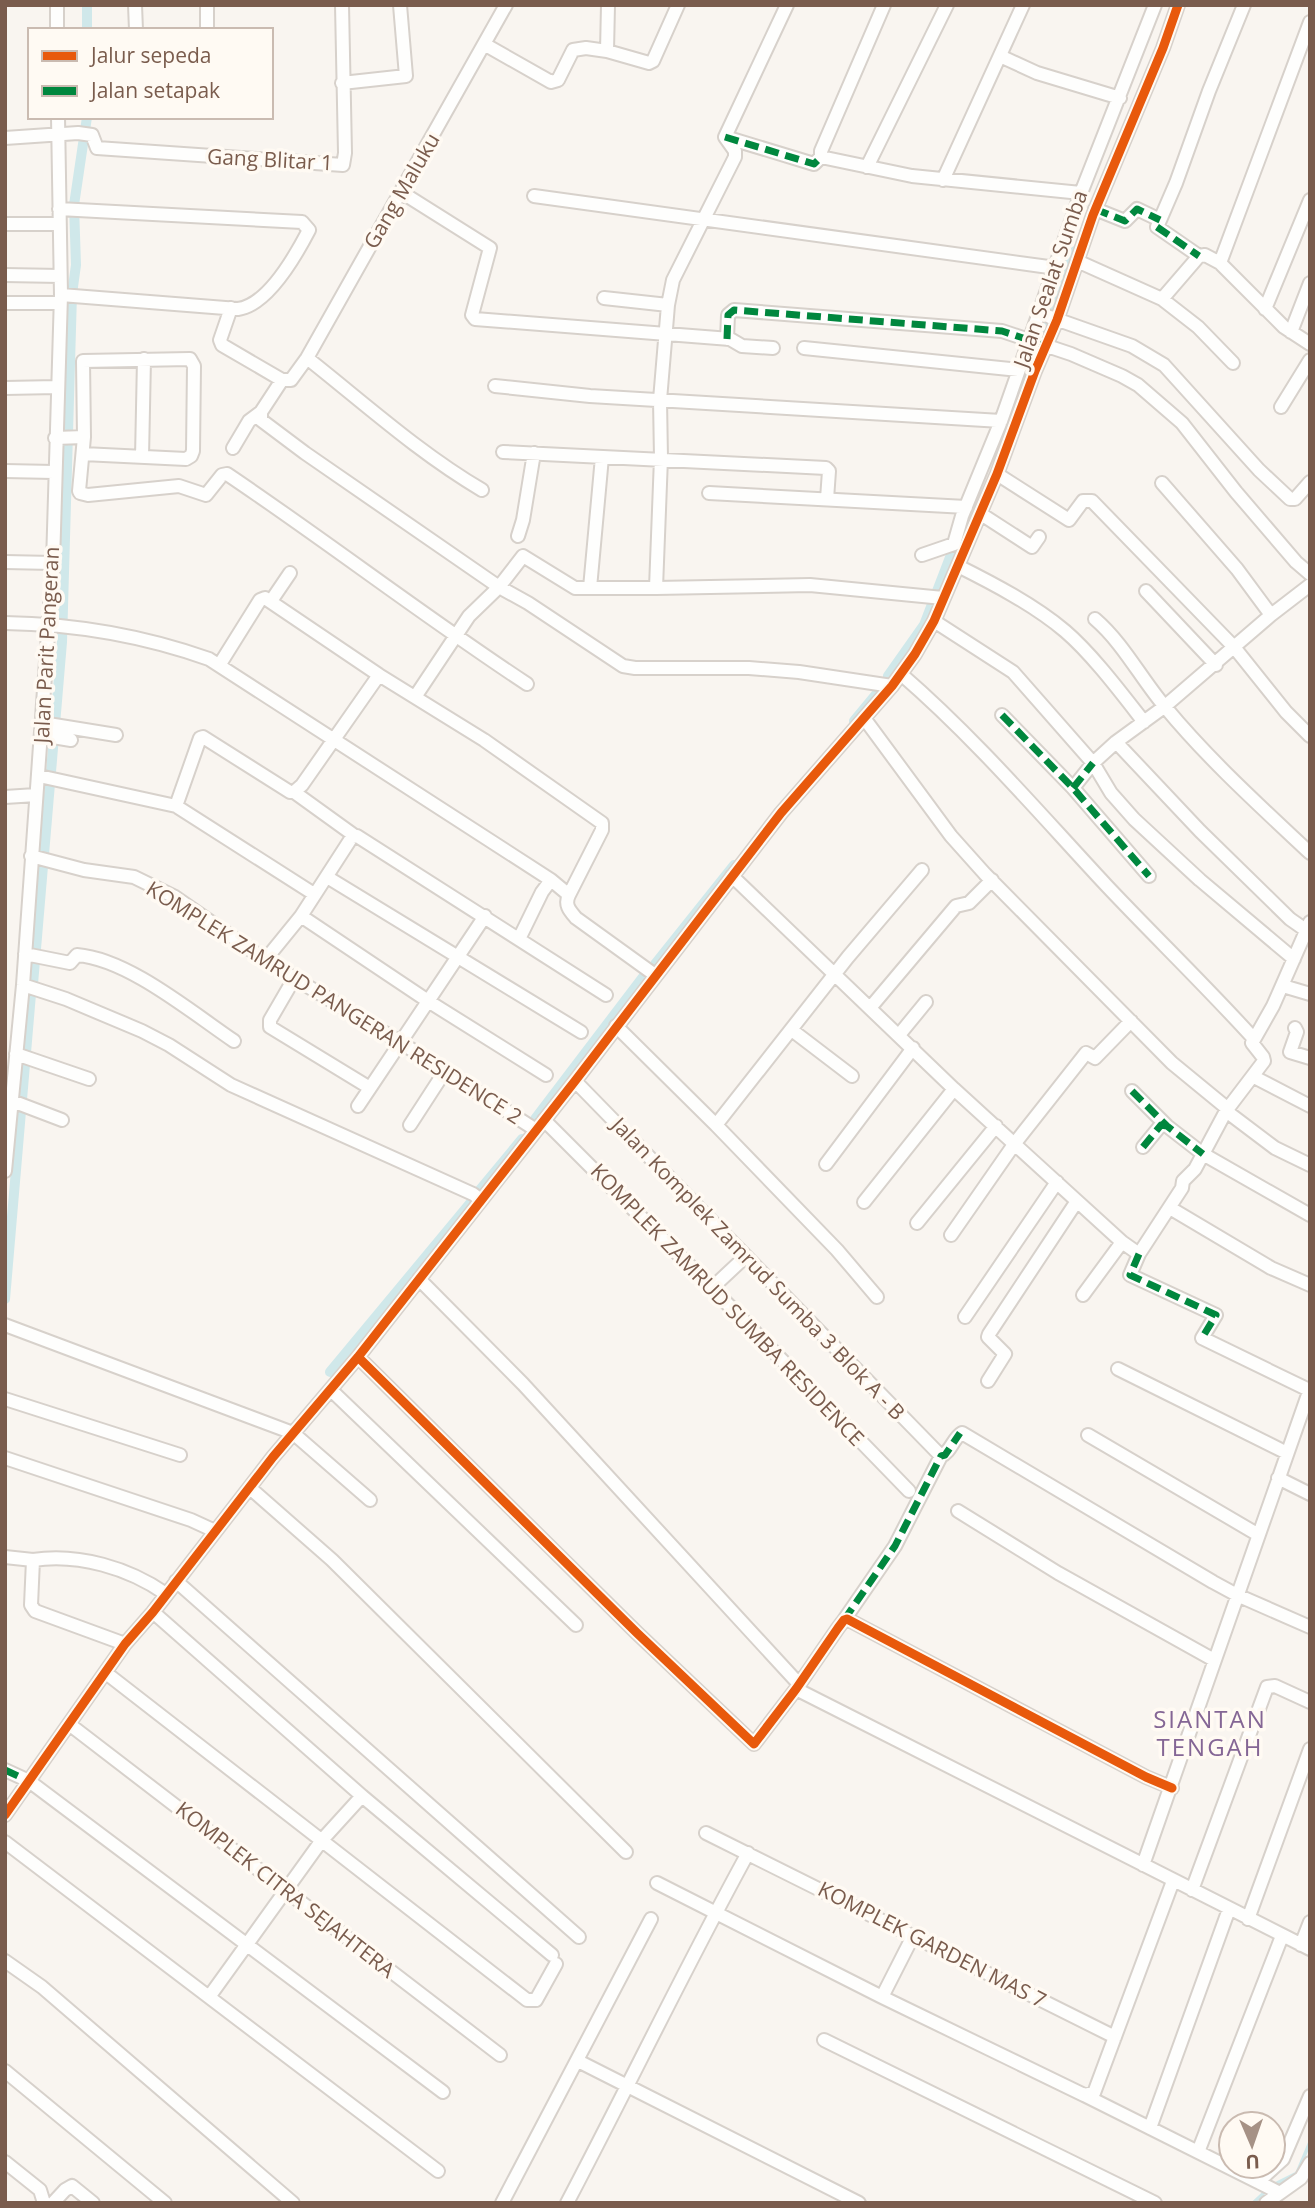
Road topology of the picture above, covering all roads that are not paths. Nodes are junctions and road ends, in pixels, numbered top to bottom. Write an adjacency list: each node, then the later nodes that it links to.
1 (57, 5): 17 (street)
2 (135, 5): 18 (street)
3 (207, 5): 19 (street)
4 (342, 5): 23 (street, Gang Blitar 1)
5 (400, 5): 23 (street)
6 (506, 5): 20 (street, Gang Maluku)
7 (608, 5): 21 (street)
8 (678, 5): 21 (street)
9 (787, 5): 27 (street)
10 (884, 5): 29 (street)
11 (947, 5): 30 (street)
12 (1023, 5): 22 (street)
13 (1154, 5): 24 (street, Jalan Sealat Sumba)
14 (1178, 5): 37 (street)
15 (1244, 5): 38 (street)
16 (1310, 22): 44 (street)
17 (57, 28)
18 (136, 28)
19 (207, 28)
20 (484, 44): 21 (street); 32 (street, Gang Maluku)
21 (607, 51)
22 (1000, 56): 24 (street); 31 (street)
23 (342, 83): 26 (street, Gang Blitar 1)
24 (1120, 98): 33 (street, Jalan Sealat Sumba)
25 (58, 119): 26 (street, Jalan Parit Pangeran)
26 (58, 134): 28 (street); 36 (street, Jalan Parit Pangeran)
27 (725, 137): 29 (street); 39 (street)
28 (5, 138)
29 (821, 157): 30 (street)
30 (867, 167): 31 (street)
31 (943, 180): 33 (street)
32 (401, 192): 58 (street); 64 (street, Gang Maluku)
33 (1081, 193): 45 (street, Jalan Sealat Sumba)
34 (534, 196): 39 (street)
35 (1310, 200): 55 (street)
36 (63, 209): 41 (street, Jalan Parit Pangeran); 54 (street)
37 (1095, 209): 38 (street); 43 (street)
38 (1160, 219): 42 (street)
39 (704, 222): 45 (street); 53 (street)
40 (5, 224): 41 (street)
41 (59, 224): 47 (street, Jalan Parit Pangeran)
42 (1199, 256): 44 (street); 51 (street)
43 (1077, 261): 51 (street); 56 (street)
44 (1220, 263): 55 (street)
45 (1056, 268): 56 (street, Jalan Sealat Sumba)
46 (5, 275): 47 (street)
47 (61, 276): 49 (street, Jalan Parit Pangeran)
48 (1310, 283): 57 (street)
49 (66, 297): 52 (street); 54 (street); 71 (street, Jalan Parit Pangeran)
50 (604, 298): 53 (street)
51 (1162, 299): 67 (street)
52 (5, 303)
53 (668, 304): 58 (street)
54 (231, 308): 69 (street)
55 (1265, 309): 57 (street)
56 (1048, 316): 60 (street, Jalan Sealat Sumba); 60 (street); 90 (street)
57 (1291, 332): 61 (street)
58 (664, 334): 59 (street); 73 (street)
59 (727, 339): 60 (street); 62 (street)
60 (1038, 344): 68 (street, Jalan Sealat Sumba); 77 (street); 104 (street)
61 (1310, 344)
62 (773, 348)
63 (804, 348): 68 (street)
64 (307, 358): 69 (street, Gang Maluku); 92 (street)
65 (144, 359): 78 (street); 84 (street); 84 (street)
66 (1310, 360): 74 (street)
67 (1233, 363)
68 (1019, 370): 76 (street, Jalan Sealat Sumba)
69 (282, 380): 75 (street)
70 (495, 386): 73 (street)
71 (57, 387): 72 (street); 79 (street, Jalan Parit Pangeran)
72 (5, 388)
73 (660, 400): 76 (street); 86 (street)
74 (1281, 407)
75 (261, 412): 80 (street); 106 (street)
76 (999, 425): 77 (street); 95 (street, Jalan Sealat Sumba)
77 (1011, 435): 89 (street)
78 (81, 437): 79 (street); 83 (street)
79 (57, 438): 88 (street, Jalan Parit Pangeran)
80 (233, 448)
81 (503, 452): 82 (street)
82 (534, 453): 85 (street); 97 (street)
83 (83, 454): 84 (street); 117 (street)
84 (142, 457)
85 (602, 457): 86 (street); 108 (street)
86 (661, 458): 94 (street); 107 (street)
87 (5, 471): 88 (street)
88 (54, 472): 102 (street, Jalan Parit Pangeran)
89 (997, 474): 96 (street); 118 (street)
90 (1310, 482)
91 (1162, 483): 112 (street)
92 (482, 490)
93 (709, 493): 94 (street)
94 (827, 499): 95 (street)
95 (966, 507): 99 (street, Jalan Sealat Sumba)
96 (981, 514): 98 (street); 99 (street)
97 (518, 536)
98 (1040, 537)
99 (959, 554): 100 (street); 110 (street); 129 (street)
100 (922, 555)
101 (5, 562): 102 (street)
102 (52, 563): 116 (street, Jalan Parit Pangeran)
103 (289, 573): 111 (street)
104 (1310, 574)
105 (1310, 585): 112 (street)
106 (499, 587): 108 (street); 117 (street); 124 (street)
107 (656, 588): 108 (street); 110 (street)
108 (590, 589)
109 (1146, 591): 120 (street)
110 (937, 598): 114 (street)
111 (271, 601): 119 (street); 122 (street)
112 (1271, 615): 118 (street)
113 (1095, 619): 126 (street)
114 (934, 621): 121 (street); 135 (street)
115 (5, 623): 116 (street)
116 (51, 624): 119 (street); 130 (street, Jalan Parit Pangeran)
117 (454, 636): 123 (street); 125 (street)
118 (1234, 647): 120 (street); 132 (street)
119 (220, 664): 133 (street)
120 (1216, 664): 126 (street)
121 (901, 674): 124 (street); 177 (street)
122 (379, 675): 125 (street); 133 (street)
123 (527, 684)
124 (892, 686): 128 (street)
125 (415, 697): 152 (street)
126 (1164, 707): 129 (street); 143 (street)
127 (1002, 715): 137 (street)
128 (864, 718): 146 (street); 150 (street)
129 (1144, 722): 134 (street)
130 (52, 732): 131 (street); 136 (street, Jalan Parit Pangeran)
131 (116, 735)
132 (1310, 736)
133 (333, 738): 138 (street); 149 (street)
134 (1116, 742): 135 (street); 155 (street)
135 (1093, 763): 137 (street); 160 (street)
136 (41, 776): 139 (street, Jalan Parit Pangeran); 141 (street)
137 (1073, 788): 147 (street)
138 (294, 792): 141 (street); 142 (street)
139 (36, 795): 140 (street); 144 (street, Jalan Parit Pangeran)
140 (5, 797)
141 (176, 806): 151 (street)
142 (355, 836): 148 (street); 154 (street)
143 (1310, 853)
144 (39, 859): 157 (street, Jalan Parit Pangeran); 159 (street, KOMPLEK ZAMRUD PANGERAN RESIDENCE 2)
145 (922, 870): 162 (street)
146 (732, 876): 161 (street); 162 (street)
147 (1149, 876)
148 (327, 877): 151 (street); 158 (street)
149 (551, 880): 152 (street); 156 (street)
150 (992, 880): 170 (street); 171 (street)
151 (314, 894): 153 (street)
152 (569, 895): 161 (street)
153 (301, 915): 159 (street); 168 (street)
154 (485, 916): 156 (street); 158 (street)
155 (1308, 929): 160 (street)
156 (519, 939): 167 (street)
157 (25, 954): 164 (street, Jalan Parit Pangeran); 178 (street)
158 (456, 958): 168 (street); 175 (street)
159 (266, 959): 163 (street, KOMPLEK ZAMRUD PANGERAN RESIDENCE 2)
160 (1294, 959): 165 (street)
161 (656, 975): 172 (street)
162 (835, 975): 170 (street); 174 (street)
163 (295, 977): 179 (street, KOMPLEK ZAMRUD PANGERAN RESIDENCE 2); 189 (street)
164 (23, 985): 181 (street, Jalan Parit Pangeran); 210 (street)
165 (1283, 986): 166 (street); 177 (street)
166 (1310, 994)
167 (606, 995)
168 (428, 1001): 179 (street); 184 (street)
169 (926, 1002): 176 (street)
170 (870, 1008): 176 (street)
171 (1131, 1021): 195 (street); 203 (street)
172 (616, 1026): 188 (street); 200 (street)
173 (1295, 1028): 182 (street)
174 (793, 1031): 185 (street); 200 (street)
175 (581, 1032)
176 (899, 1035): 180 (street)
177 (1254, 1039): 186 (street)
178 (234, 1041)
179 (400, 1042): 183 (street, KOMPLEK ZAMRUD PANGERAN RESIDENCE 2); 189 (street)
180 (913, 1048): 190 (street); 206 (street)
181 (16, 1054): 187 (street); 192 (street, Jalan Parit Pangeran)
182 (1310, 1058)
183 (445, 1071): 198 (street); 199 (street, KOMPLEK ZAMRUD PANGERAN RESIDENCE 2)
184 (546, 1075)
185 (852, 1076)
186 (1254, 1077): 194 (street); 195 (street)
187 (89, 1079)
188 (575, 1081): 199 (street); 219 (street, Jalan Komplek Zamrud Sumba 3 Blok A - B)
189 (370, 1088): 193 (street)
190 (954, 1089): 201 (street); 212 (street)
191 (1132, 1091): 202 (street)
192 (20, 1104): 196 (street, Jalan Parit Pangeran); 197 (street)
193 (358, 1106)
194 (1310, 1106)
195 (1227, 1110): 205 (street); 207 (street)
196 (8, 1118): 208 (street, Jalan Parit Pangeran)
197 (62, 1121)
198 (410, 1125)
199 (540, 1125): 210 (street); 222 (street, KOMPLEK ZAMRUD SUMBA RESIDENCE)
200 (716, 1125): 224 (street)
201 (996, 1126): 203 (street); 215 (street)
202 (1167, 1126): 204 (street); 205 (street)
203 (1015, 1143): 209 (street); 216 (street)
204 (1143, 1147)
205 (1203, 1154): 213 (street); 214 (street)
206 (826, 1164)
207 (1310, 1165)
208 (5, 1171)
209 (1057, 1182): 211 (street); 225 (street)
210 (481, 1200): 220 (street)
211 (1077, 1201): 217 (street); 229 (street)
212 (864, 1202)
213 (1170, 1208): 218 (street); 221 (street)
214 (1310, 1215)
215 (917, 1223)
216 (951, 1235)
217 (1122, 1242): 218 (street); 223 (street)
218 (1139, 1254): 230 (street)
219 (745, 1257): 222 (street); 237 (street, Jalan Komplek Zamrud Sumba 3 Blok A - B)
220 (419, 1279): 227 (street); 259 (street)
221 (1310, 1285)
222 (712, 1288): 241 (street, KOMPLEK ZAMRUD SUMBA RESIDENCE)
223 (1083, 1294)
224 (877, 1297)
225 (965, 1317)
226 (5, 1325): 233 (street)
227 (358, 1357): 231 (street); 259 (street)
228 (1118, 1369): 235 (street)
229 (988, 1381)
230 (1310, 1389): 235 (street)
231 (331, 1390): 233 (street); 254 (street)
232 (5, 1399): 236 (street)
233 (293, 1433): 240 (street); 243 (street)
234 (1088, 1435): 246 (street)
235 (1287, 1453): 239 (street)
236 (180, 1455)
237 (941, 1457): 251 (street); 253 (street)
238 (5, 1458): 245 (street)
239 (1278, 1478): 242 (street); 246 (street)
240 (250, 1488): 245 (street); 271 (street)
241 (909, 1491)
242 (1310, 1494)
243 (370, 1500)
244 (958, 1511): 257 (street)
245 (215, 1531): 249 (street)
246 (1257, 1534): 251 (street)
247 (5, 1557): 248 (street)
248 (33, 1560): 250 (street); 256 (street)
249 (176, 1581): 250 (street); 285 (street)
250 (166, 1594): 252 (street)
251 (1237, 1595): 255 (street); 257 (street)
252 (153, 1612): 256 (street); 266 (street)
253 (844, 1620): 259 (street); 265 (street)
254 (576, 1625)
255 (1310, 1627)
256 (125, 1644): 258 (street)
257 (1214, 1660): 265 (street)
258 (106, 1673): 261 (street); 269 (street)
259 (797, 1686): 273 (street)
260 (1310, 1702): 276 (street)
261 (69, 1724): 264 (street); 277 (street, KOMPLEK CITRA SEJAHTERA)
262 (1310, 1749): 281 (street)
263 (5, 1770): 264 (street)
264 (29, 1781): 267 (street); 286 (street)
265 (1172, 1788): 273 (street)
266 (362, 1796): 269 (street); 269 (street)
267 (5, 1815)
268 (706, 1833): 272 (street, KOMPLEK GARDEN MAS 7)
269 (323, 1840): 277 (street)
270 (5, 1842): 289 (street)
271 (626, 1852)
272 (748, 1853): 279 (street); 283 (street, KOMPLEK GARDEN MAS 7)
273 (1143, 1866): 274 (street)
274 (1174, 1881): 276 (street); 291 (street)
275 (657, 1883): 279 (street)
276 (1192, 1890): 278 (street)
277 (286, 1891): 286 (street); 293 (street, KOMPLEK CITRA SEJAHTERA)
278 (1229, 1909): 281 (street); 300 (street)
279 (715, 1913): 290 (street); 296 (street)
280 (651, 1919): 294 (street)
281 (1248, 1919): 284 (street)
282 (1310, 1922): 287 (street)
283 (913, 1936): 290 (street); 291 (street, KOMPLEK GARDEN MAS 7)
284 (1282, 1936): 287 (street); 301 (street)
285 (579, 1937)
286 (247, 1944): 289 (street); 297 (street)
287 (1306, 1947)
288 (5, 1961): 311 (street)
289 (209, 1997): 303 (street)
290 (881, 1997): 298 (street)
291 (1115, 2037): 298 (street)
292 (824, 2040): 315 (street)
293 (500, 2055)
294 (578, 2061): 296 (street); 312 (street)
295 (5, 2071): 310 (street)
296 (628, 2087): 313 (street); 314 (street)
297 (443, 2092)
298 (1084, 2095): 300 (street)
299 (1310, 2096): 305 (street)
300 (1150, 2128): 301 (street)
301 (1198, 2152): 305 (street)
302 (5, 2162): 307 (street)
303 (438, 2171)
304 (1308, 2171): 306 (street)
305 (1258, 2182): 306 (street)
306 (1280, 2193): 316 (street)
307 (44, 2203)
308 (53, 2203): 309 (street)
309 (93, 2203)
310 (165, 2203)
311 (293, 2203)
312 (502, 2203)
313 (567, 2203)
314 (859, 2203)
315 (1155, 2203)
316 (1266, 2203)

